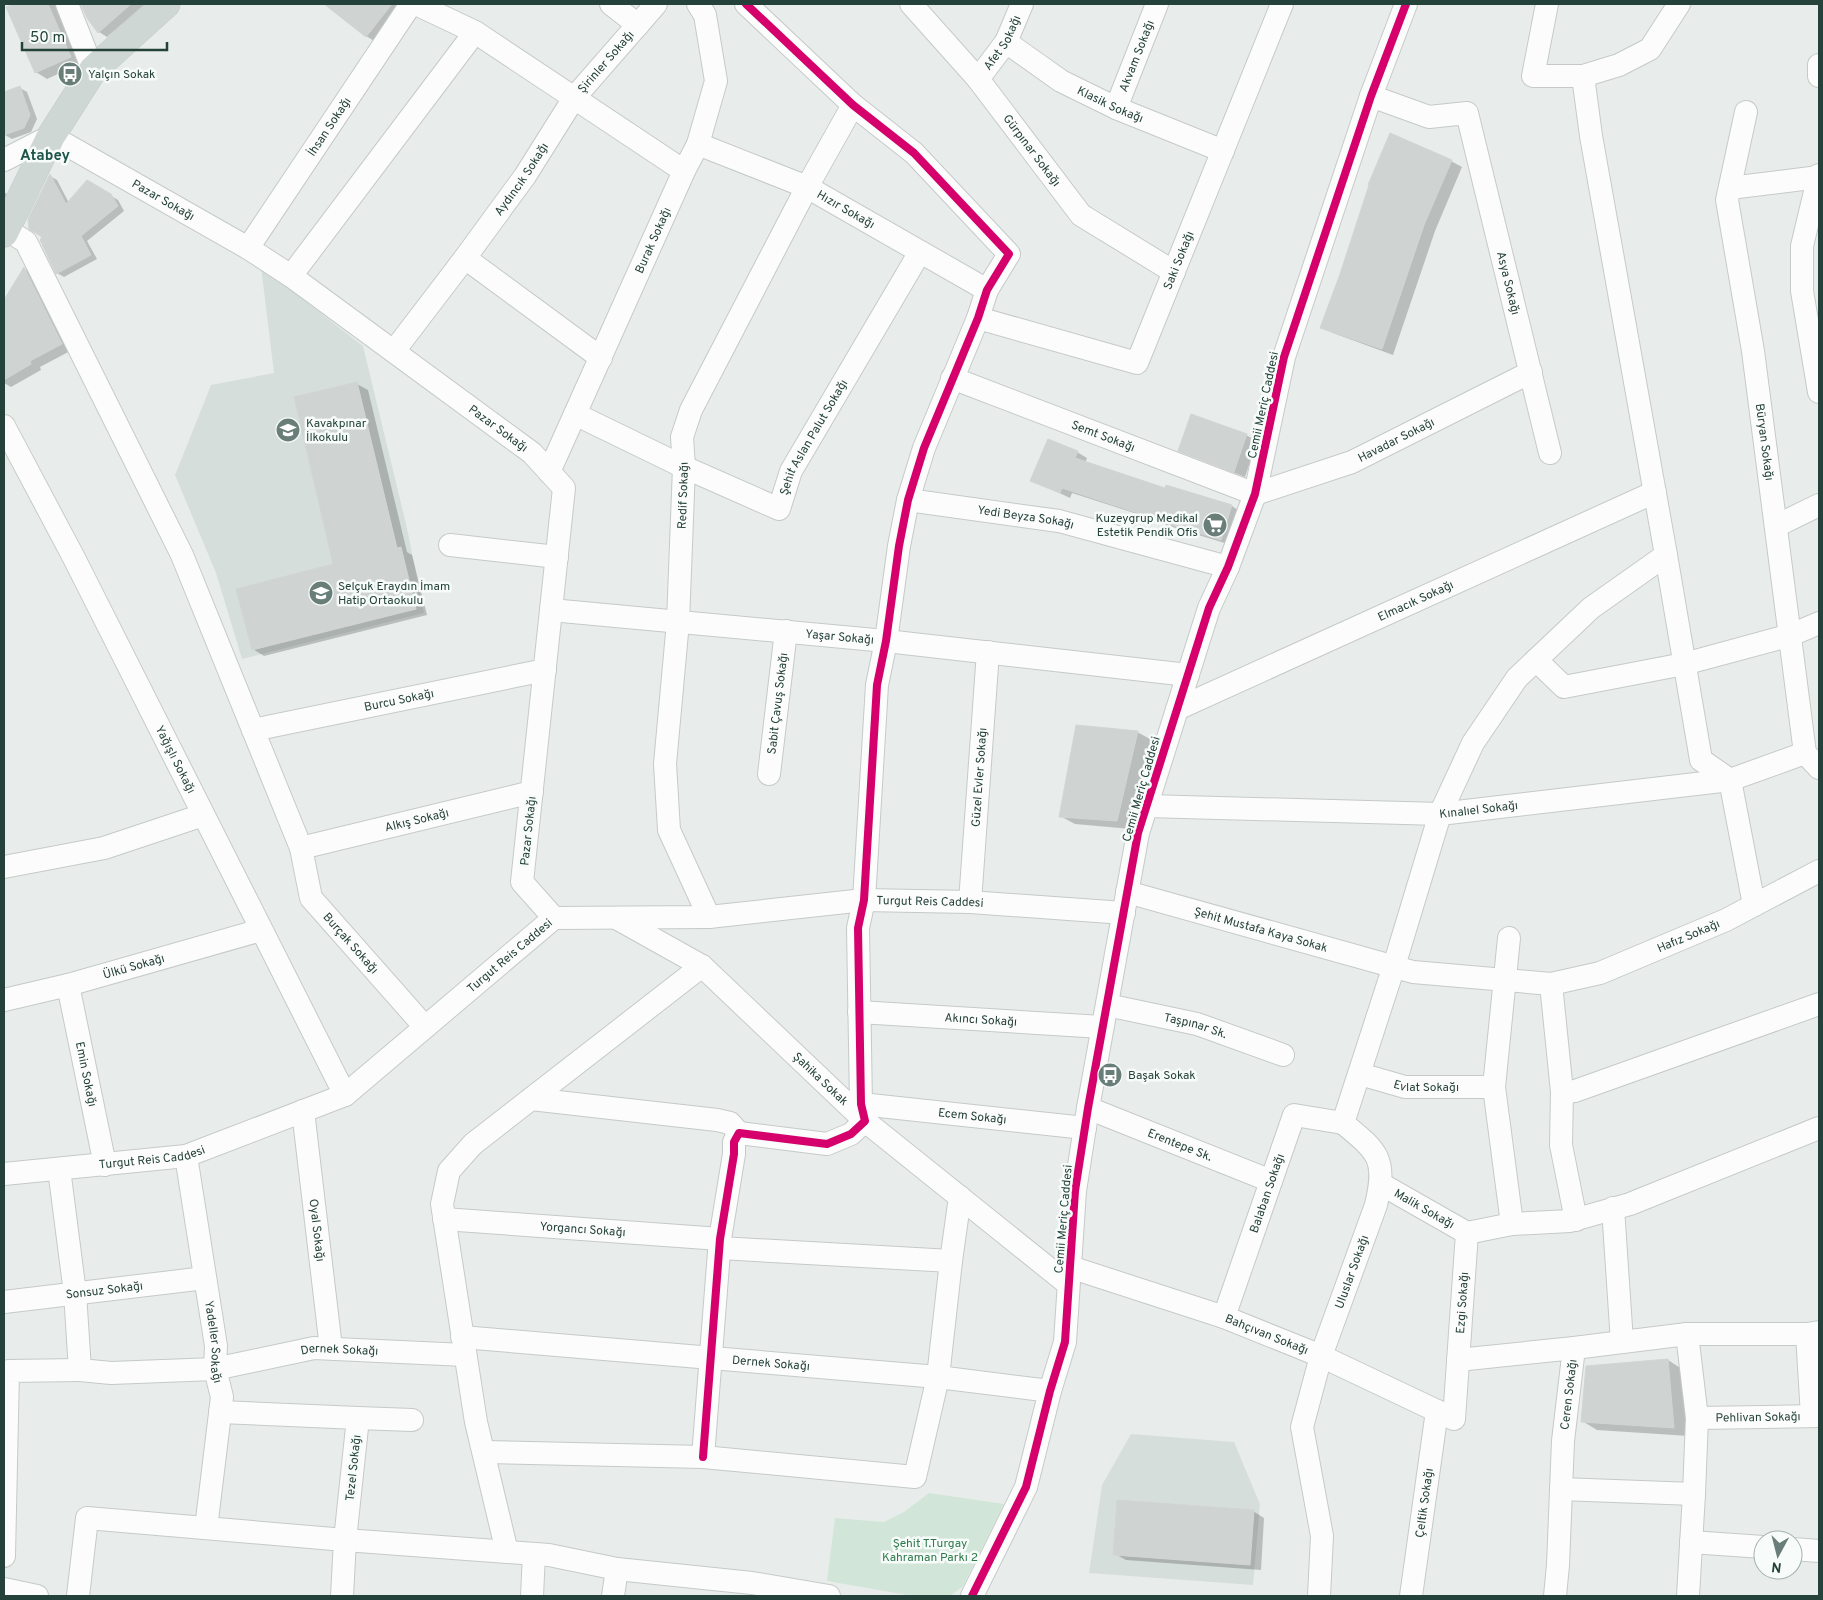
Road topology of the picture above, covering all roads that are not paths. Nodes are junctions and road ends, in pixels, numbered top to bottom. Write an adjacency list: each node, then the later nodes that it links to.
1 (67, 4): 20 (street)
2 (166, 4): 20 (main road)
3 (411, 4): 38 (street, İhsan Sokağı)
4 (416, 4): 17 (street)
5 (611, 4): 16 (street, Şirinler Sokağı)
6 (656, 4): 16 (street, Şirinler Sokağı)
7 (698, 4): 30 (street, Burak Sokağı)
8 (746, 4): 26 (street)
9 (911, 4): 23 (street, Gürpınar Sokağı)
10 (1022, 4): 18 (street, Afet Sokağı)
11 (1157, 4): 27 (street, Akvam Sokağı)
12 (1282, 4): 31 (street, Saki Sokağı)
13 (1406, 4): 24 (street, Cemii Meriç Caddesi)
14 (1547, 4): 21 (street)
15 (1679, 4): 21 (street)
16 (638, 25): 25 (street, Şirinler Sokağı)
17 (475, 32): 25 (street); 42 (street)
18 (1006, 42): 23 (street, Afet Sokağı); 27 (street, Klasik Sokağı)
19 (1819, 65): 22 (street)
20 (93, 70): 29 (main road)
21 (1583, 76): 55 (street)
22 (1819, 76)
23 (978, 79): 41 (street, Gürpınar Sokağı)
24 (1371, 96): 47 (street, Asya Sokağı); 56 (street, Cemii Meriç Caddesi)
25 (574, 98): 33 (street); 40 (street, Aydıncık Sokağı)
26 (853, 105): 35 (street, Redif Sokağı); 43 (street)
27 (1116, 108): 31 (street, Klasik Sokağı)
28 (1746, 112): 36 (street, Büryan Sokağı)
29 (51, 136): 32 (street); 37 (main road); 38 (street, Pazar Sokağı)
30 (698, 144): 33 (street, Burak Sokağı); 35 (street, Hızır Sokağı)
31 (1223, 151): 41 (street, Saki Sokağı)
32 (4, 160)
33 (684, 171): 46 (street, Burak Sokağı)
34 (1819, 176): 36 (street); 49 (street)
35 (807, 188): 39 (street, Hızır Sokağı); 53 (street, Redif Sokağı)
36 (1730, 188): 59 (street, Büryan Sokağı)
37 (5, 231): 76 (street, Burçak Sokağı)
38 (248, 248): 42 (street, Pazar Sokağı)
39 (920, 252): 43 (street, Hızır Sokağı); 53 (street, Şehit Aslan Palut Sokağı)
40 (465, 258): 45 (street, Aydıncık Sokağı); 46 (street)
41 (1174, 272): 44 (street, Saki Sokağı)
42 (291, 276): 45 (street, Pazar Sokağı)
43 (987, 290): 44 (street)
44 (978, 318): 48 (street)
45 (394, 351): 54 (street, Pazar Sokağı)
46 (601, 358): 50 (street, Burak Sokağı)
47 (1531, 372): 52 (street, Asya Sokağı); 56 (street, Havadar Sokağı)
48 (952, 378): 56 (street, Semt Sokağı); 57 (street)
49 (1819, 392)
50 (575, 414): 53 (street, Şehit Aslan Palut Sokağı); 54 (street, Burak Sokağı)
51 (4, 426): 83 (street, Yağışlı Sokağı)
52 (1550, 453)
53 (684, 467): 65 (street, Redif Sokağı)
54 (549, 472): 62 (street, Pazar Sokağı)
55 (1655, 492): 61 (street); 75 (street, Elmacık Sokağı)
56 (1255, 494): 63 (street, Cemii Meriç Caddesi)
57 (908, 500): 63 (street, Yedi Beyza Sokağı); 69 (street)
58 (1819, 505): 59 (street)
59 (1776, 526): 68 (street, Büryan Sokağı)
60 (450, 545): 62 (street)
61 (1666, 555): 71 (street); 72 (street)
62 (557, 557): 64 (street, Pazar Sokağı)
63 (1228, 567): 74 (street, Cemii Meriç Caddesi)
64 (551, 610): 65 (street, Yaşar Sokağı); 73 (street, Pazar Sokağı)
65 (678, 622): 67 (street, Yaşar Sokağı); 91 (street, Redif Sokağı)
66 (1819, 623): 68 (street)
67 (786, 632): 69 (street, Yaşar Sokağı); 78 (street, Sabit Çavuş Sokağı)
68 (1791, 635): 72 (street); 77 (street, Büryan Sokağı)
69 (886, 640): 70 (street, Yaşar Sokağı); 87 (street)
70 (988, 652): 74 (street, Yaşar Sokağı); 88 (street, Güzel Evler Sokağı)
71 (1536, 660): 72 (street); 82 (street)
72 (1684, 664): 79 (street)
73 (545, 670): 76 (street, Burcu Sokağı); 80 (street, Pazar Sokağı)
74 (1188, 675): 75 (street, Cemii Meriç Caddesi)
75 (1177, 709): 81 (street, Cemii Meriç Caddesi)
76 (253, 730): 84 (street, Burçak Sokağı)
77 (1812, 760): 79 (street, Kınalıel Sokağı)
78 (769, 774)
79 (1730, 780): 82 (street, Kınalıel Sokağı); 90 (street)
80 (532, 792): 84 (street, Alkış Sokağı); 92 (street, Pazar Sokağı)
81 (1147, 806): 82 (street, Kınalıel Sokağı); 89 (street, Cemii Meriç Caddesi)
82 (1440, 814): 97 (street)
83 (203, 815): 85 (street); 94 (street, Yağışlı Sokağı)
84 (301, 848): 105 (street, Burçak Sokağı)
85 (4, 867)
86 (1819, 871): 90 (street, Hafız Sokağı)
87 (864, 900): 88 (street, Turgut Reis Caddesi); 91 (street, Turgut Reis Caddesi); 104 (street)
88 (970, 902): 89 (street, Turgut Reis Caddesi)
89 (1126, 903): 97 (street, Şehit Mustafa Kaya Sokak); 103 (street, Cemii Meriç Caddesi)
90 (1754, 906): 99 (street, Hafız Sokağı)
91 (709, 917): 93 (street, Turgut Reis Caddesi)
92 (554, 918): 93 (street, Turgut Reis Caddesi); 105 (street, Turgut Reis Caddesi)
93 (616, 918): 96 (street, Şahika Sokak)
94 (261, 930): 100 (street, Ülkü Sokağı); 111 (street, Yağışlı Sokağı)
95 (1509, 938): 98 (street)
96 (702, 966): 112 (street); 114 (street, Şahika Sokak)
97 (1394, 966): 98 (street, Şehit Mustafa Kaya Sokak); 108 (street)
98 (1504, 980): 99 (street, Hafız Sokağı); 109 (street)
99 (1551, 984): 110 (street)
100 (68, 985): 101 (street, Ülkü Sokağı); 120 (street, Emin Sokağı)
101 (4, 1000)
102 (1819, 1004): 110 (street)
103 (1107, 1005): 106 (street, Cemii Meriç Caddesi); 107 (street, Taşpınar Sk.)
104 (859, 1012): 106 (street, Akıncı Sokağı); 114 (street)
105 (425, 1027): 111 (street, Turgut Reis Caddesi)
106 (1102, 1028): 115 (street, Cemii Meriç Caddesi)
107 (1282, 1055)
108 (1360, 1074): 109 (street, Evlat Sokağı); 116 (street)
109 (1494, 1087): 129 (street)
110 (1562, 1092): 128 (street)
111 (345, 1095): 113 (street, Turgut Reis Caddesi)
112 (531, 1099): 118 (street); 127 (street)
113 (303, 1112): 119 (street, Turgut Reis Caddesi); 142 (street, Oyal Sokağı)
114 (863, 1113): 115 (street, Ecem Sokağı); 118 (street); 125 (street, Şahika Sokak)
115 (1086, 1118): 123 (street, Erentepe Sk.); 133 (street, Cemii Meriç Caddesi)
116 (1343, 1123): 123 (street, Balaban Sokağı); 124 (street, Uluslar Sokağı)
117 (1819, 1128): 126 (street)
118 (739, 1133): 131 (street)
119 (186, 1156): 120 (street, Turgut Reis Caddesi); 134 (street, Yadeller Sokağı)
120 (105, 1164): 121 (street, Turgut Reis Caddesi)
121 (58, 1169): 122 (street, Turgut Reis Caddesi); 135 (street)
122 (4, 1174)
123 (1271, 1181): 137 (street, Balaban Sokağı)
124 (1381, 1184): 130 (street, Malik Sokağı); 144 (street, Uluslar Sokağı)
125 (960, 1197): 132 (street); 133 (street, Şahika Sokak)
126 (1614, 1208): 128 (street); 140 (street)
127 (444, 1219): 131 (street, Yorgancı Sokağı); 141 (street)
128 (1576, 1220): 129 (street)
129 (1512, 1224): 130 (street)
130 (1466, 1233): 146 (street, Ezgi Sokağı)
131 (720, 1244): 132 (street, Yorgancı Sokağı); 145 (street)
132 (951, 1261): 149 (street)
133 (1069, 1276): 137 (street, Bahçıvan Sokağı); 150 (street, Cemii Meriç Caddesi)
134 (205, 1278): 135 (street, Sonsuz Sokağı); 147 (street, Yadeller Sokağı)
135 (75, 1293): 136 (street, Sonsuz Sokağı); 148 (street)
136 (4, 1302)
137 (1224, 1317): 144 (street, Bahçıvan Sokağı)
138 (1813, 1333): 139 (street, Ceren Sokağı); 153 (street)
139 (1687, 1334): 140 (street, Ceren Sokağı); 155 (street)
140 (1622, 1342): 143 (street, Ceren Sokağı)
141 (464, 1346): 142 (street, Dernek Sokağı); 145 (street, Dernek Sokağı); 157 (street)
142 (331, 1348): 147 (street, Dernek Sokağı)
143 (1574, 1348): 146 (street); 159 (street, Ceren Sokağı)
144 (1321, 1356): 152 (street, Bahçıvan Sokağı); 181 (street, Uluslar Sokağı)
145 (711, 1357): 149 (street, Dernek Sokağı); 158 (street)
146 (1458, 1360): 152 (street, Ezgi Sokağı)
147 (215, 1369): 148 (street, Dernek Sokağı); 151 (street, Yadeller Sokağı)
148 (80, 1370): 169 (street, Dernek Sokağı)
149 (938, 1377): 150 (street, Dernek Sokağı); 158 (street)
150 (1050, 1392): 180 (street, Cemii Meriç Caddesi)
151 (220, 1412): 154 (street, Tezel Sokağı); 161 (street, Yadeller Sokağı)
152 (1445, 1415): 182 (street, Çeltik Sokağı)
153 (1815, 1416): 155 (street, Pehlivan Sokağı)
154 (358, 1418): 156 (street); 162 (street, Tezel Sokağı)
155 (1697, 1418): 160 (street)
156 (412, 1420)
157 (484, 1452): 158 (street); 167 (street)
158 (703, 1457)
159 (1561, 1489): 160 (street); 183 (street, Ceren Sokağı)
160 (1694, 1494): 163 (street)
161 (206, 1528): 162 (street); 175 (street)
162 (345, 1540): 167 (street); 176 (street, Tezel Sokağı)
163 (1691, 1542): 164 (street); 184 (street)
164 (1753, 1546)
165 (1803, 1550): 166 (street)
166 (1819, 1551): 170 (street)
167 (508, 1552): 168 (street)
168 (534, 1554): 171 (street); 177 (street)
169 (4, 1556)
170 (1819, 1560)
171 (616, 1568): 173 (street); 178 (street)
172 (4, 1589): 174 (street)
173 (751, 1589): 179 (street)
174 (37, 1596)
175 (78, 1596)
176 (342, 1596)
177 (532, 1596)
178 (613, 1596)
179 (829, 1596)
180 (972, 1596)
181 (1320, 1596)
182 (1411, 1596)
183 (1555, 1596)
184 (1688, 1596)

